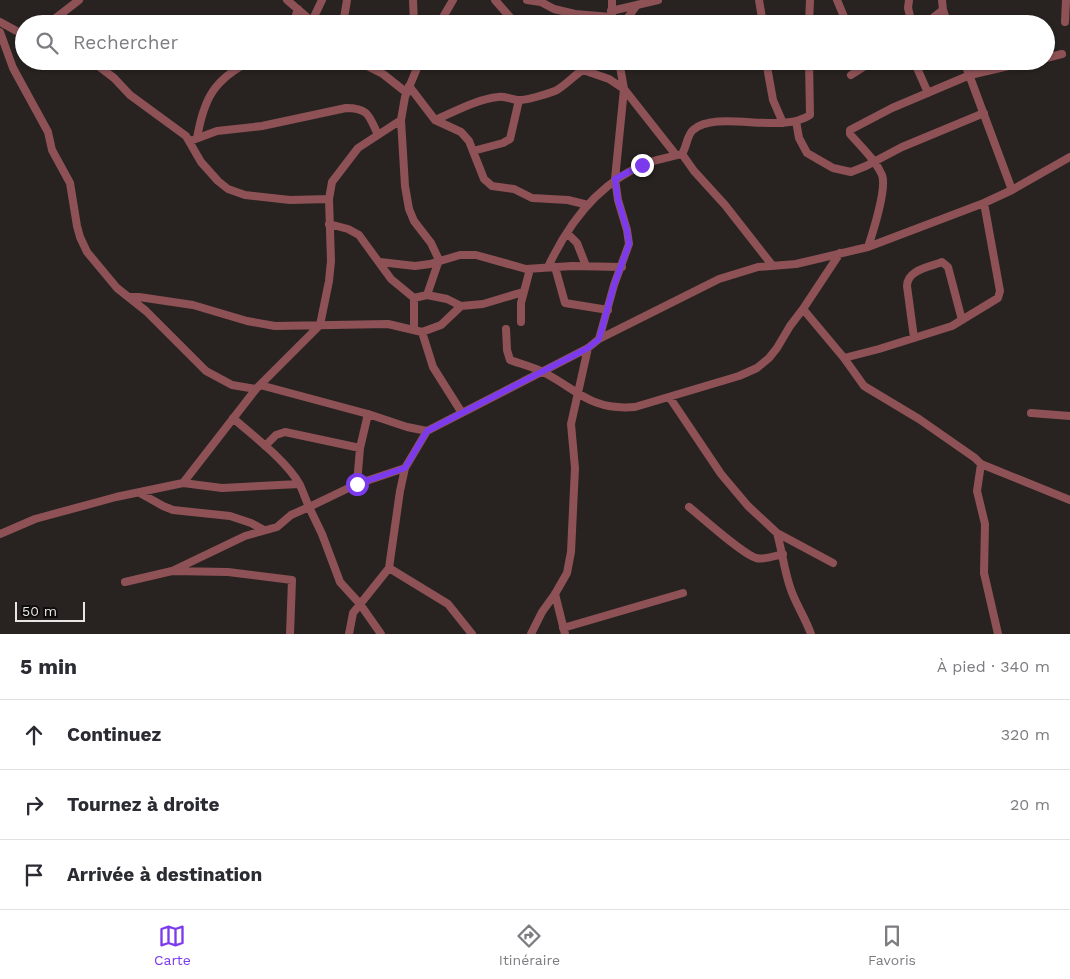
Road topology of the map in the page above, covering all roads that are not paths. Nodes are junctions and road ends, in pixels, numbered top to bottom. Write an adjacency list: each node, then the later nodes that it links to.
1 (79, 0): 22 (street)
2 (287, 0): 20 (street)
3 (322, 0): 25 (street)
4 (348, 0): 26 (street)
5 (413, 0): 27 (street)
6 (453, 0): 28 (street)
7 (495, 0): 29 (street)
8 (527, 0): 18 (street)
9 (612, 0): 31 (street)
10 (658, 0): 17 (street)
11 (759, 0): 34 (street)
12 (810, 0): 35 (street)
13 (837, 0): 36 (street)
14 (909, 0): 37 (street)
15 (942, 0): 21 (street)
16 (1066, 0): 41 (street)
17 (650, 1): 19 (street)
18 (544, 2): 30 (street)
19 (637, 5): 32 (street); 33 (street)
20 (298, 9): 23 (street); 24 (street)
21 (942, 10): 38 (street); 39 (street)
22 (60, 15)
23 (296, 15)
24 (305, 15)
25 (316, 15)
26 (345, 15)
27 (414, 15)
28 (444, 15)
29 (508, 15)
30 (587, 15)
31 (611, 15)
32 (615, 15)
33 (630, 15)
34 (762, 15)
35 (809, 15)
36 (843, 15)
37 (910, 15)
38 (936, 15)
39 (944, 15)
40 (0, 22): 42 (street)
41 (1065, 22)
42 (15, 30)
43 (0, 32): 96 (street)
44 (1062, 54): 45 (street)
45 (1055, 56)
46 (104, 70): 73 (street)
47 (236, 70): 73 (street)
48 (375, 70): 64 (street)
49 (414, 70): 60 (street)
50 (416, 70): 60 (street)
51 (578, 70): 66 (street)
52 (585, 70): 63 (street)
53 (621, 70): 63 (street)
54 (768, 70): 71 (street)
55 (809, 70): 70 (street)
56 (856, 70): 61 (street)
57 (918, 70): 65 (street)
58 (968, 70): 62 (street)
59 (994, 70): 62 (street)
60 (414, 75): 64 (street)
61 (850, 75)
62 (970, 76): 65 (street); 67 (street)
63 (624, 89): 75 (street); 78 (street)
64 (408, 90): 68 (street); 69 (street)
65 (928, 93): 77 (street)
66 (519, 100): 69 (street); 74 (street)
67 (984, 113): 77 (street); 79 (street)
68 (401, 120): 72 (street); 87 (street)
69 (435, 120): 74 (street)
70 (796, 121): 71 (street); 77 (street)
71 (783, 123): 75 (street)
72 (378, 135): 73 (street); 80 (street)
73 (193, 139): 80 (street)
74 (473, 151): 82 (street)
75 (679, 154): 78 (street); 89 (street)
76 (1070, 157): 79 (street)
77 (874, 161): 85 (street)
78 (615, 179): 82 (street); 91 (street)
79 (1012, 190): 81 (street)
80 (328, 199): 83 (street)
81 (984, 203): 85 (street); 101 (street)
82 (588, 205): 84 (street)
83 (329, 224): 88 (street); 103 (street)
84 (567, 233): 90 (street); 92 (street)
85 (868, 247): 86 (street)
86 (840, 253): 89 (street); 100 (street)
87 (439, 260): 88 (street); 93 (street); 95 (street)
88 (380, 262): 97 (street)
89 (772, 265): 108 (street)
90 (586, 266): 91 (street); 92 (street)
91 (622, 266): 99 (street)
92 (552, 267): 93 (street); 99 (street)
93 (530, 269): 94 (street)
94 (523, 292): 98 (street); 102 (street)
95 (427, 295): 97 (street); 98 (street)
96 (130, 297): 103 (street); 112 (street)
97 (414, 298): 104 (street)
98 (461, 306): 106 (street)
99 (608, 310): 108 (street)
100 (803, 310): 110 (street); 114 (street)
101 (962, 320): 107 (street); 107 (street)
102 (521, 322)
103 (320, 325): 104 (street); 112 (street)
104 (414, 329): 106 (street)
105 (506, 329): 111 (street)
106 (422, 332): 115 (street)
107 (914, 338): 110 (street)
108 (599, 339): 109 (street)
109 (588, 348): 111 (street); 113 (street)
110 (844, 358): 123 (street)
111 (542, 371): 113 (street); 115 (street)
112 (258, 387): 117 (street); 119 (street)
113 (577, 393): 114 (street); 140 (street)
114 (670, 398): 133 (street)
115 (462, 413): 120 (street)
116 (1031, 413): 118 (street)
117 (368, 414): 120 (street); 122 (street)
118 (1070, 416)
119 (233, 418): 121 (street); 125 (street)
120 (427, 431): 124 (street)
121 (265, 446): 122 (street); 126 (street)
122 (360, 448): 127 (street)
123 (981, 464): 129 (street); 150 (street)
124 (405, 468): 127 (street); 137 (street)
125 (183, 483): 126 (street); 128 (street)
126 (299, 484): 130 (street)
127 (357, 484): 130 (street)
128 (140, 493): 132 (street); 134 (street)
129 (1070, 500)
130 (309, 507): 132 (street); 142 (street)
131 (689, 507): 135 (street)
132 (264, 530): 138 (street)
133 (777, 533): 135 (street); 136 (street)
134 (0, 534)
135 (783, 554): 149 (street)
136 (833, 563)
137 (389, 568): 142 (street); 147 (street)
138 (172, 570): 139 (street); 144 (street)
139 (125, 582)
140 (556, 594): 143 (street); 148 (street)
141 (683, 594): 143 (street)
142 (360, 604): 145 (street); 146 (street)
143 (564, 631)
144 (290, 634)
145 (349, 634)
146 (381, 634)
147 (472, 634)
148 (531, 634)
149 (811, 634)
150 (998, 634)

